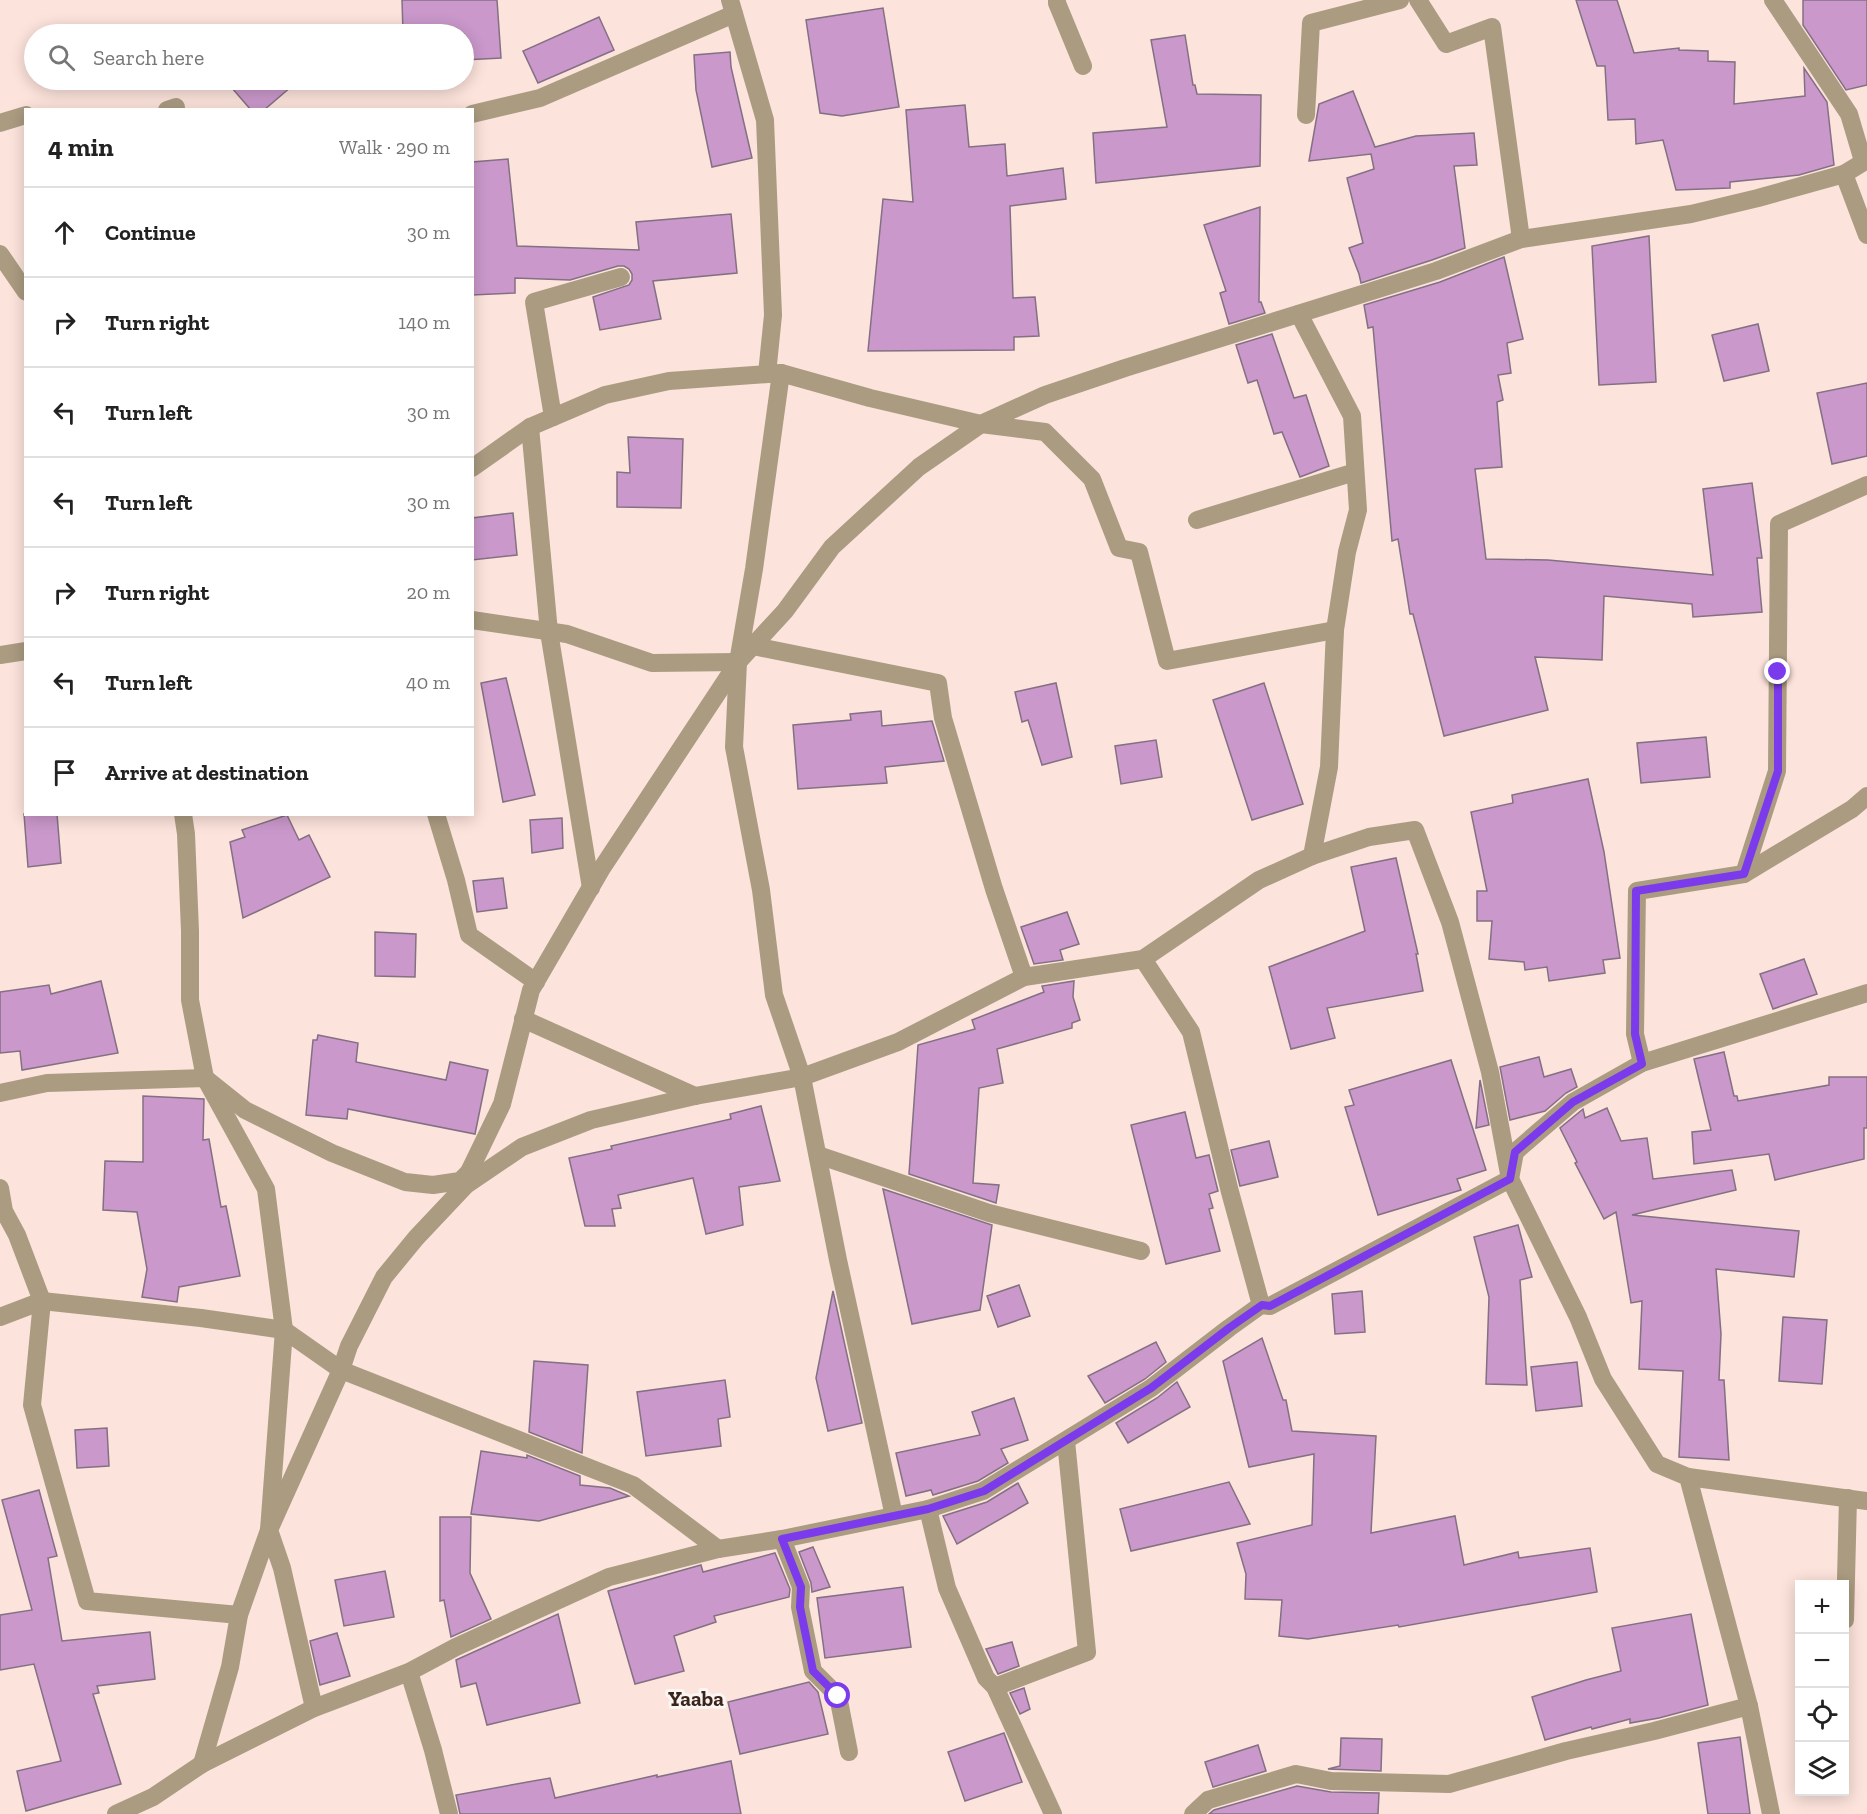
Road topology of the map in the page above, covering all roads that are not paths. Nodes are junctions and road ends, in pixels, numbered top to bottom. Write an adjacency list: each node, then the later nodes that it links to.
1 (1057, 0): 6 (street)
2 (1400, 0): 8 (street)
3 (1418, 0): 14 (street)
4 (1773, 0): 11 (street)
5 (732, 7): 7 (street); 19 (street)
6 (1083, 66)
7 (474, 114)
8 (1306, 115)
9 (24, 117): 10 (street)
10 (0, 123)
11 (1865, 160): 12 (street)
12 (1844, 174): 13 (street); 14 (street)
13 (1867, 235)
14 (1521, 239): 18 (street)
15 (1, 258): 17 (street)
16 (621, 277): 20 (street)
17 (24, 289)
18 (1299, 314): 21 (street); 24 (street)
19 (774, 373): 20 (street); 21 (street); 33 (street)
20 (553, 417): 22 (street)
21 (981, 424): 28 (street); 30 (street)
22 (530, 427): 23 (street); 29 (street)
23 (474, 467)
24 (1355, 472): 26 (street); 28 (street)
25 (1867, 485): 38 (street)
26 (1197, 520)
27 (474, 620): 29 (street)
28 (1335, 630): 37 (street)
29 (549, 632): 33 (street); 39 (street)
30 (753, 646): 33 (street); 41 (street)
31 (24, 651): 32 (street)
32 (0, 655)
33 (738, 662): 39 (street); 46 (street)
34 (1867, 796): 38 (street)
35 (183, 816): 47 (street)
36 (437, 816): 42 (street)
37 (1312, 856): 40 (street); 52 (street)
38 (1744, 874): 45 (street)
39 (591, 888): 42 (street)
40 (1143, 959): 41 (street); 56 (street)
41 (1024, 977): 46 (street)
42 (536, 982): 44 (street)
43 (1867, 993): 45 (street)
44 (523, 1019): 49 (street); 51 (street)
45 (1642, 1064): 52 (street)
46 (802, 1077): 49 (street); 50 (street)
47 (205, 1078): 48 (street); 51 (street); 58 (street)
48 (0, 1093)
49 (695, 1096): 51 (street)
50 (818, 1155): 54 (street); 65 (street)
51 (468, 1179): 59 (street)
52 (1510, 1179): 56 (street); 61 (street)
53 (0, 1188): 55 (street)
54 (1141, 1251)
55 (42, 1301): 57 (street); 58 (street); 70 (street)
56 (1262, 1305): 60 (street)
57 (0, 1317)
58 (284, 1330): 59 (street); 66 (street)
59 (341, 1370): 66 (street); 68 (street)
60 (1066, 1441): 64 (street); 72 (street)
61 (1688, 1477): 62 (street); 73 (street)
62 (1848, 1498): 63 (street); 69 (street)
63 (1867, 1501)
64 (928, 1509): 65 (street); 72 (street)
65 (894, 1516): 67 (street)
66 (269, 1530): 70 (street); 74 (street)
67 (782, 1539): 68 (street); 75 (street)
68 (718, 1549): 71 (street)
69 (1846, 1580)
70 (239, 1616): 76 (street)
71 (409, 1672): 74 (street); 79 (street)
72 (995, 1687): 80 (street)
73 (1749, 1706): 81 (street); 82 (street)
74 (314, 1708): 76 (street)
75 (849, 1752)
76 (202, 1764): 77 (street)
77 (150, 1805): 78 (street)
78 (116, 1814)
79 (449, 1814)
80 (1053, 1814)
81 (1193, 1814)
82 (1771, 1814)

